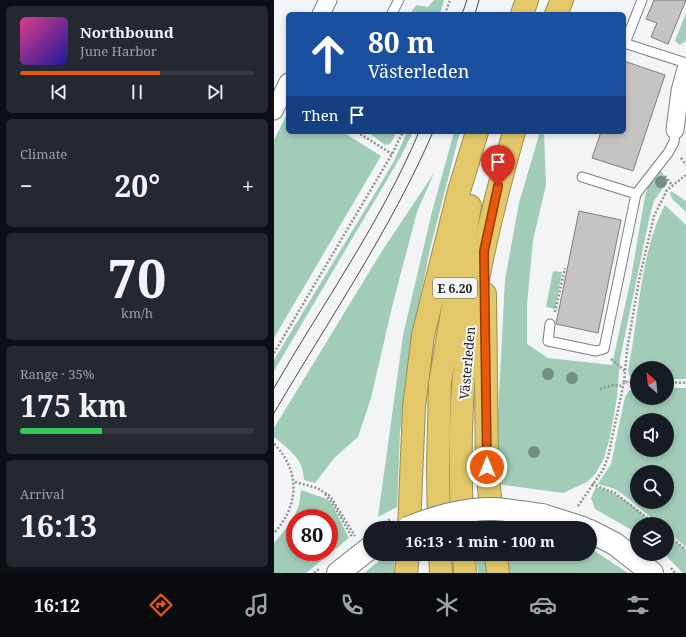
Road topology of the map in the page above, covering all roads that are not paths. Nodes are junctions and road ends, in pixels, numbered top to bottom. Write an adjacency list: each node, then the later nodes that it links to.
1 (328, 0): 6 (street)
2 (399, 0): 7 (lane)
3 (527, 0): 8 (highway)
4 (562, 0): 9 (highway)
5 (642, 0): 10 (lane)
6 (322, 12)
7 (393, 12)
8 (523, 12)
9 (557, 12)
10 (626, 38)
11 (626, 44): 12 (lane)
12 (686, 63)
13 (686, 69): 16 (street)
14 (286, 86): 15 (street)
15 (274, 111)
16 (675, 130): 21 (lane)
17 (476, 134): 24 (highway)
18 (485, 134): 26 (highway, Västerleden / E 6.20)
19 (513, 134): 22 (highway, Västerleden / E 6.20)
20 (582, 177): 21 (lane)
21 (636, 194): 23 (lane)
22 (484, 251): 27 (highway, Västerleden / E 6.20); 28 (highway)
23 (550, 324)
24 (408, 521)
25 (428, 521): 29 (street, bridge)
26 (439, 521)
27 (462, 521)
28 (492, 521)
29 (561, 521)
30 (597, 535): 41 (street)
31 (359, 541): 36 (street)
32 (407, 561): 37 (highway)
33 (440, 561): 38 (highway)
34 (464, 561): 39 (highway)
35 (497, 561): 40 (highway)
36 (338, 573)
37 (406, 573)
38 (441, 573)
39 (465, 573)
40 (498, 573)
41 (652, 573)

